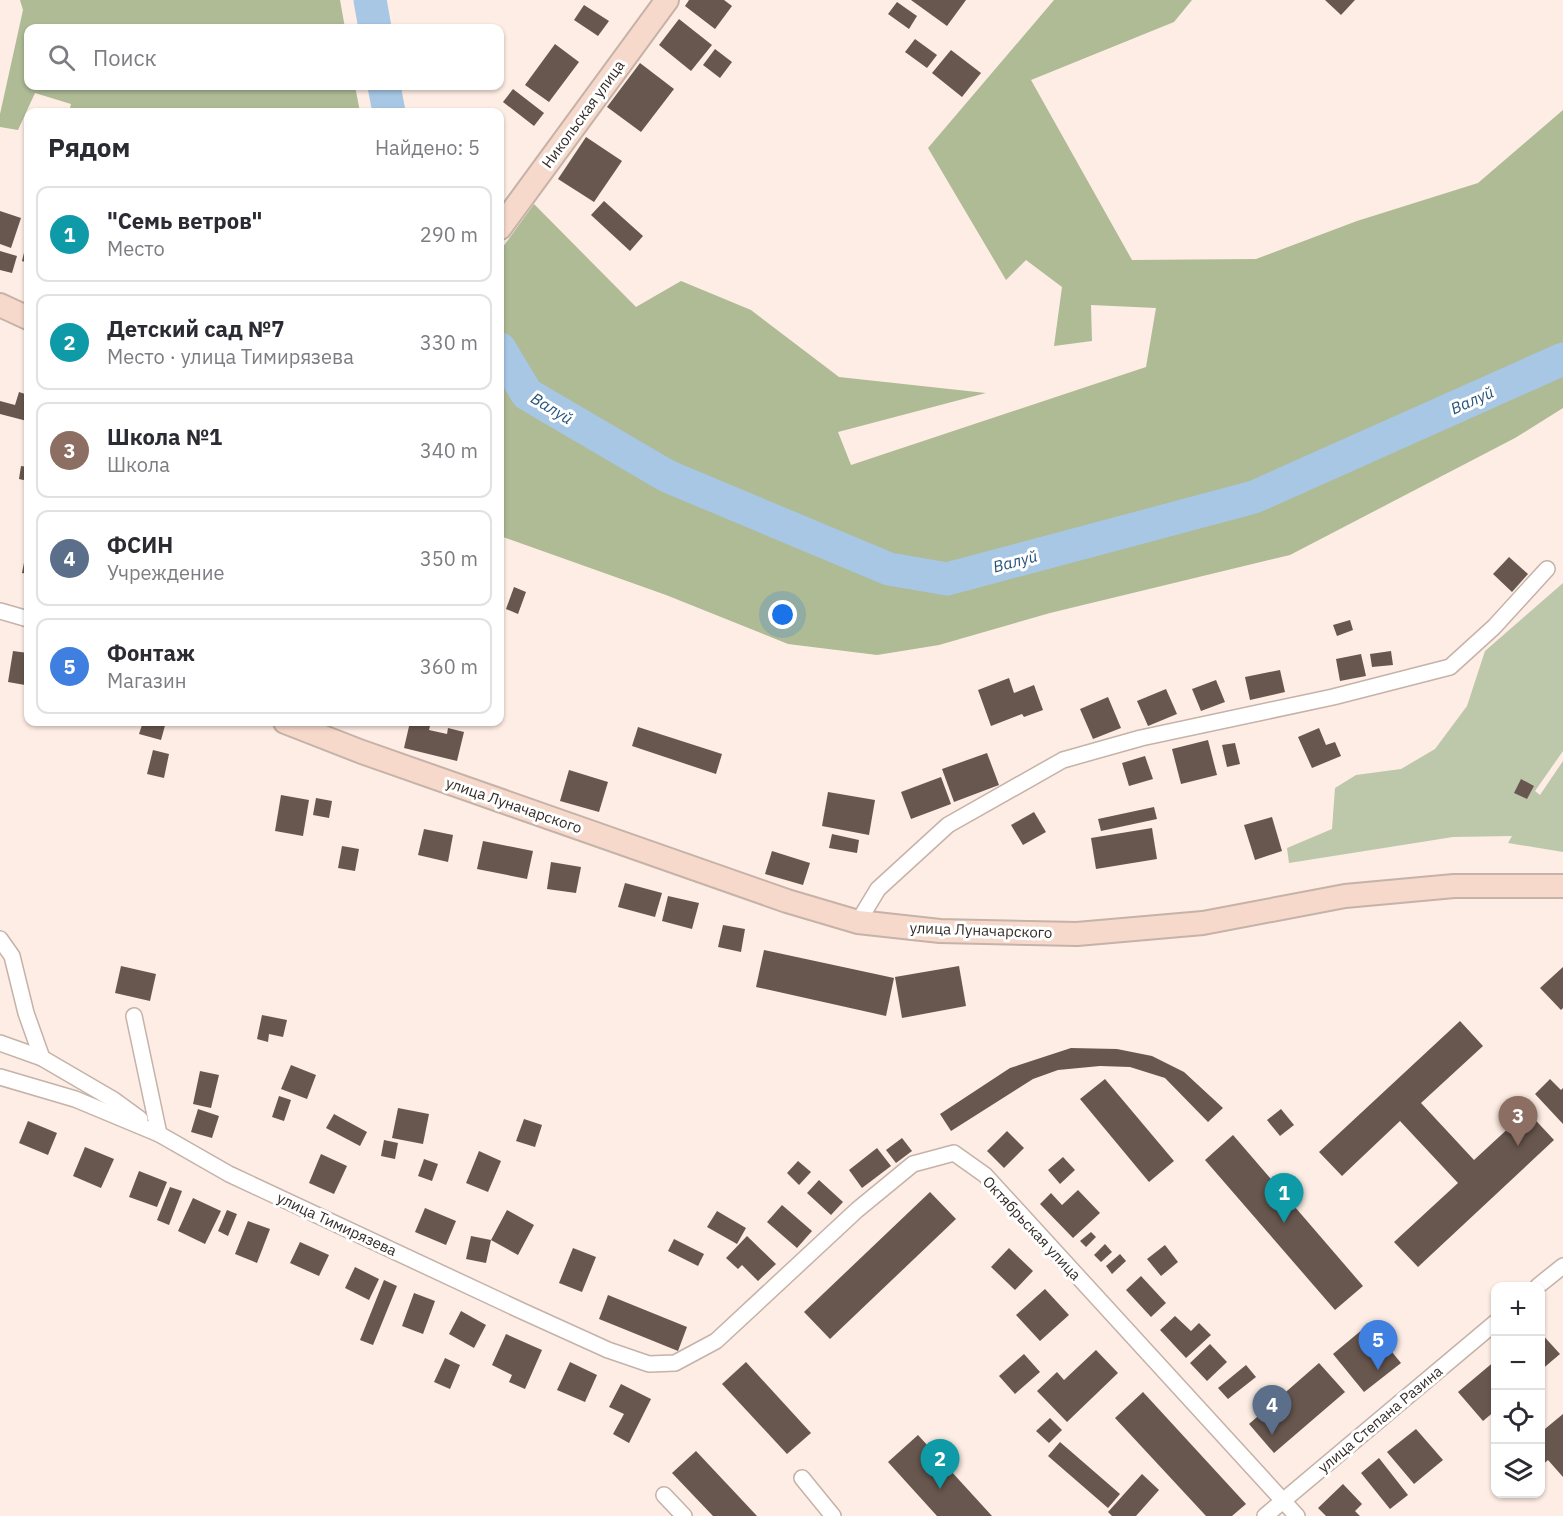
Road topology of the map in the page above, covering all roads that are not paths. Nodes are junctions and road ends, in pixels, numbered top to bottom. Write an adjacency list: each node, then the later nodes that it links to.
1 (667, 0): 2 (main road, Никольская улица)
2 (504, 222)
3 (0, 305): 4 (main road)
4 (24, 316)
5 (1547, 569): 10 (street)
6 (0, 611): 7 (street)
7 (24, 618)
8 (296, 726): 10 (main road, улица Луначарского)
9 (1563, 886): 10 (main road, улица Луначарского)
10 (858, 922)
11 (0, 939): 14 (street)
12 (134, 1016): 16 (street)
13 (0, 1043): 14 (street)
14 (42, 1058): 16 (street)
15 (0, 1077): 16 (street, улица Тимирязева)
16 (159, 1134): 20 (street, улица Тимирязева)
17 (1563, 1266): 18 (street)
18 (1544, 1282)
19 (1491, 1326): 23 (street, улица Степана Разина)
20 (675, 1363): 23 (street, Октябрьская улица)
21 (802, 1478): 25 (street)
22 (664, 1495): 24 (street)
23 (1282, 1500): 26 (street, улица Степана Разина); 27 (street, Октябрьская улица)
24 (684, 1516)
25 (833, 1516)
26 (1265, 1516)
27 (1297, 1516)

